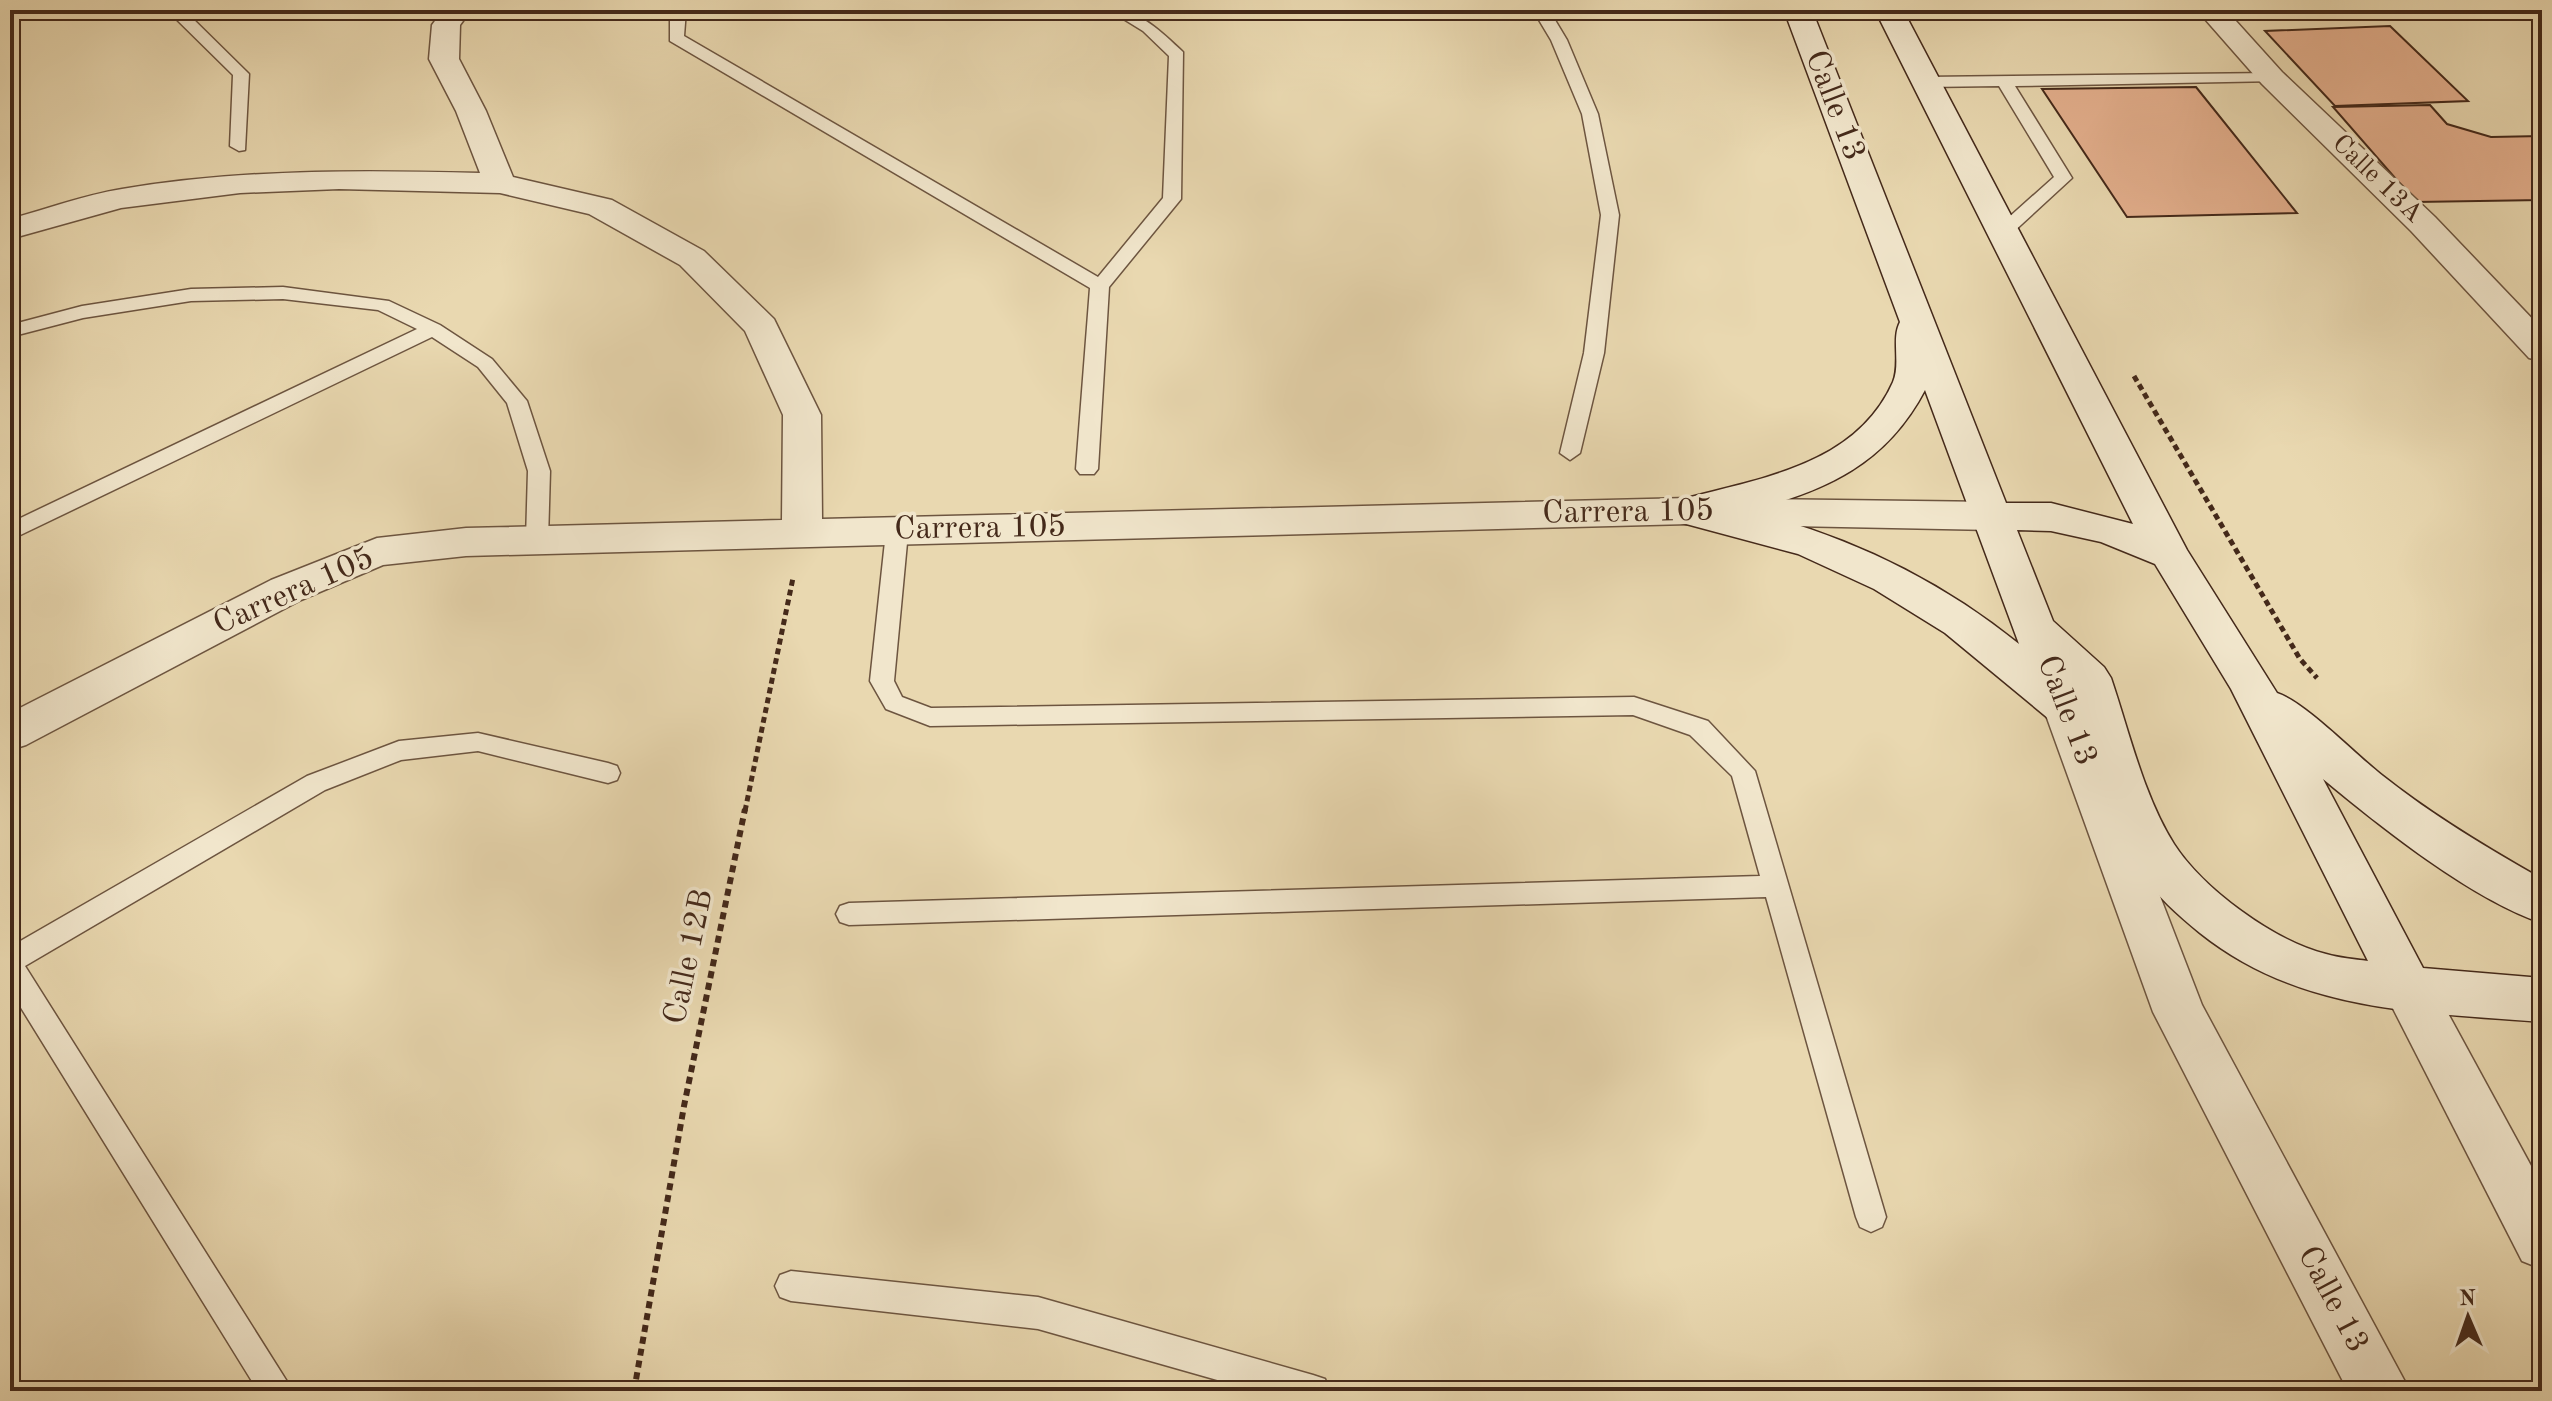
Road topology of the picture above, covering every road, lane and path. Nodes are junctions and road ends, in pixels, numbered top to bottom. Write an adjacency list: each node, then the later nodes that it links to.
1 (175, 10): 12 (lane)
2 (457, 10): 13 (street)
3 (678, 10): 16 (lane)
4 (1117, 10): 16 (lane)
5 (1541, 10): 22 (lane)
6 (1798, 10): 17 (street, Calle 13)
7 (1889, 10): 11 (street)
8 (2211, 10): 9 (street, Calle 13A)
9 (2272, 78): 10 (lane); 20 (street, Calle 13A)
10 (2004, 81): 11 (lane); 15 (lane)
11 (1926, 82): 15 (street)
12 (239, 146)
13 (500, 183): 14 (street); 28 (street)
14 (10, 229)
15 (2004, 231): 30 (street)
16 (1100, 286): 23 (lane)
17 (1916, 320): 24 (street); 25 (street, Calle 13)
18 (433, 329): 19 (lane); 26 (lane); 29 (lane)
19 (10, 331)
20 (2542, 350)
21 (2130, 370): 33 (path)
22 (1570, 453)
23 (1087, 469)
24 (1689, 511): 25 (street, Carrera 105); 27 (street, Carrera 105); 34 (street)
25 (1993, 516): 30 (street, Carrera 105); 31 (street, Calle 13)
26 (10, 532)
27 (897, 532): 28 (street, Carrera 105); 37 (lane)
28 (802, 534): 29 (street, Carrera 105); 47 (path, Calle 12B)
29 (537, 540): 35 (street, Carrera 105)
30 (2169, 554): 32 (street)
31 (2035, 628): 34 (street, Calle 13); 41 (street)
32 (2250, 683): 38 (street); 41 (street)
33 (2325, 687)
34 (2065, 707): 49 (street, Calle 13)
35 (10, 733)
36 (608, 773): 40 (lane)
37 (1777, 886): 39 (lane); 43 (lane)
38 (2542, 903)
39 (849, 914)
40 (10, 963): 46 (lane)
41 (2408, 989): 42 (street); 44 (street)
42 (2542, 1000)
43 (1871, 1217)
44 (2542, 1242)
45 (791, 1286): 48 (lane)
46 (277, 1391)
47 (634, 1391)
48 (1313, 1391)
49 (2380, 1391)

